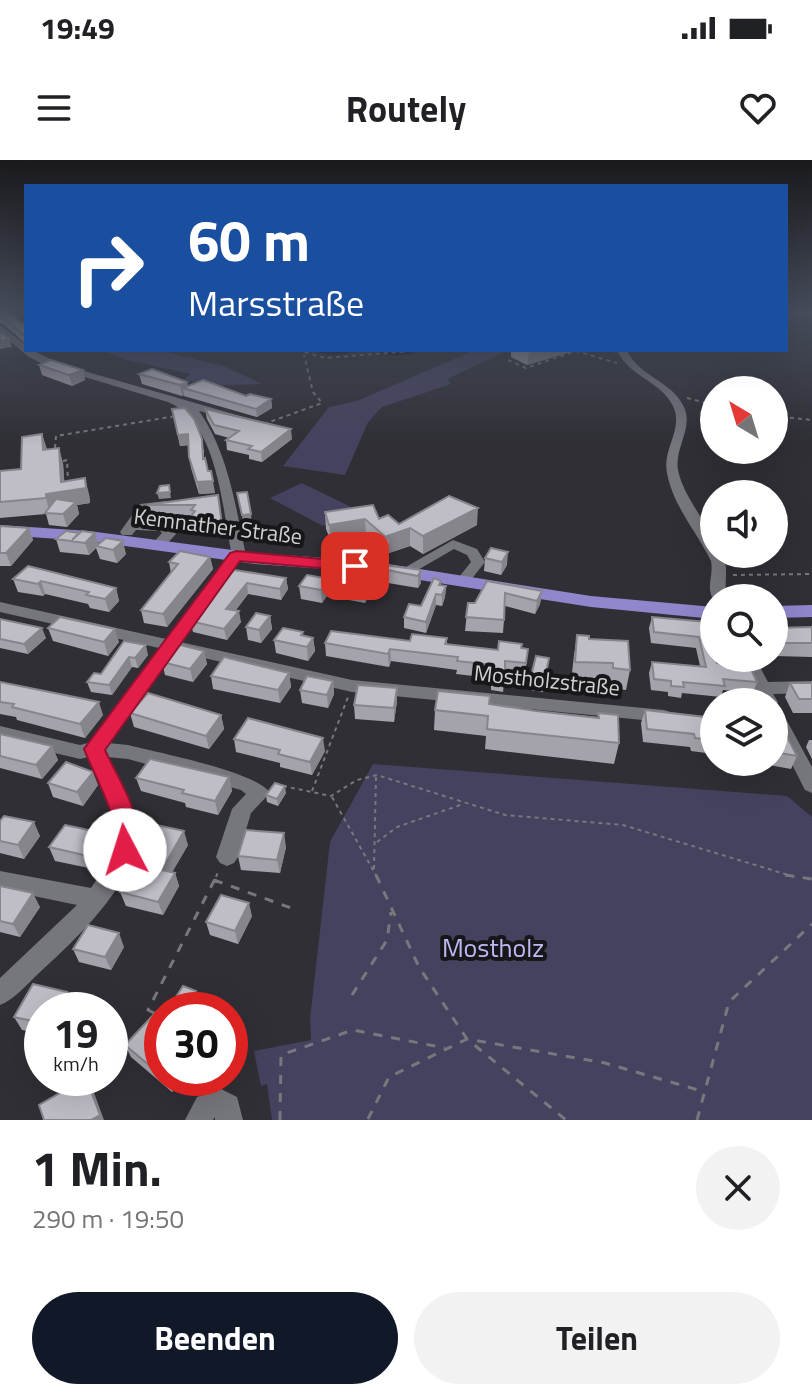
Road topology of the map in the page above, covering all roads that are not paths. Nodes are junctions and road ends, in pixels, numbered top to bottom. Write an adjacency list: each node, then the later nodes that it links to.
1 (36, 357): 3 (street)
2 (625, 357): 7 (street)
3 (189, 409): 4 (street); 9 (street)
4 (264, 424)
5 (186, 502): 8 (street)
6 (0, 530): 8 (main road, Kemnather Straße)
7 (700, 531)
8 (126, 532): 9 (main road, Kemnather Straße)
9 (236, 556): 10 (main road, Kemnather Straße); 16 (street)
10 (404, 572): 11 (main road, Kemnather Straße); 11 (street)
11 (462, 582): 14 (main road, Kemnather Straße)
12 (0, 607): 16 (street, Mostholzstraße)
13 (812, 611): 15 (main road)
14 (700, 612)
15 (788, 612)
16 (169, 645): 19 (street, Mostholzstraße); 22 (street)
17 (812, 687): 18 (street)
18 (788, 691)
19 (682, 718)
20 (0, 733): 22 (street)
21 (788, 743): 23 (street)
22 (94, 749): 24 (street); 26 (street)
23 (812, 785)
24 (227, 857)
25 (0, 880): 26 (street)
26 (96, 899): 27 (street)
27 (0, 993)
28 (199, 1120): 29 (street)
29 (229, 1120)

